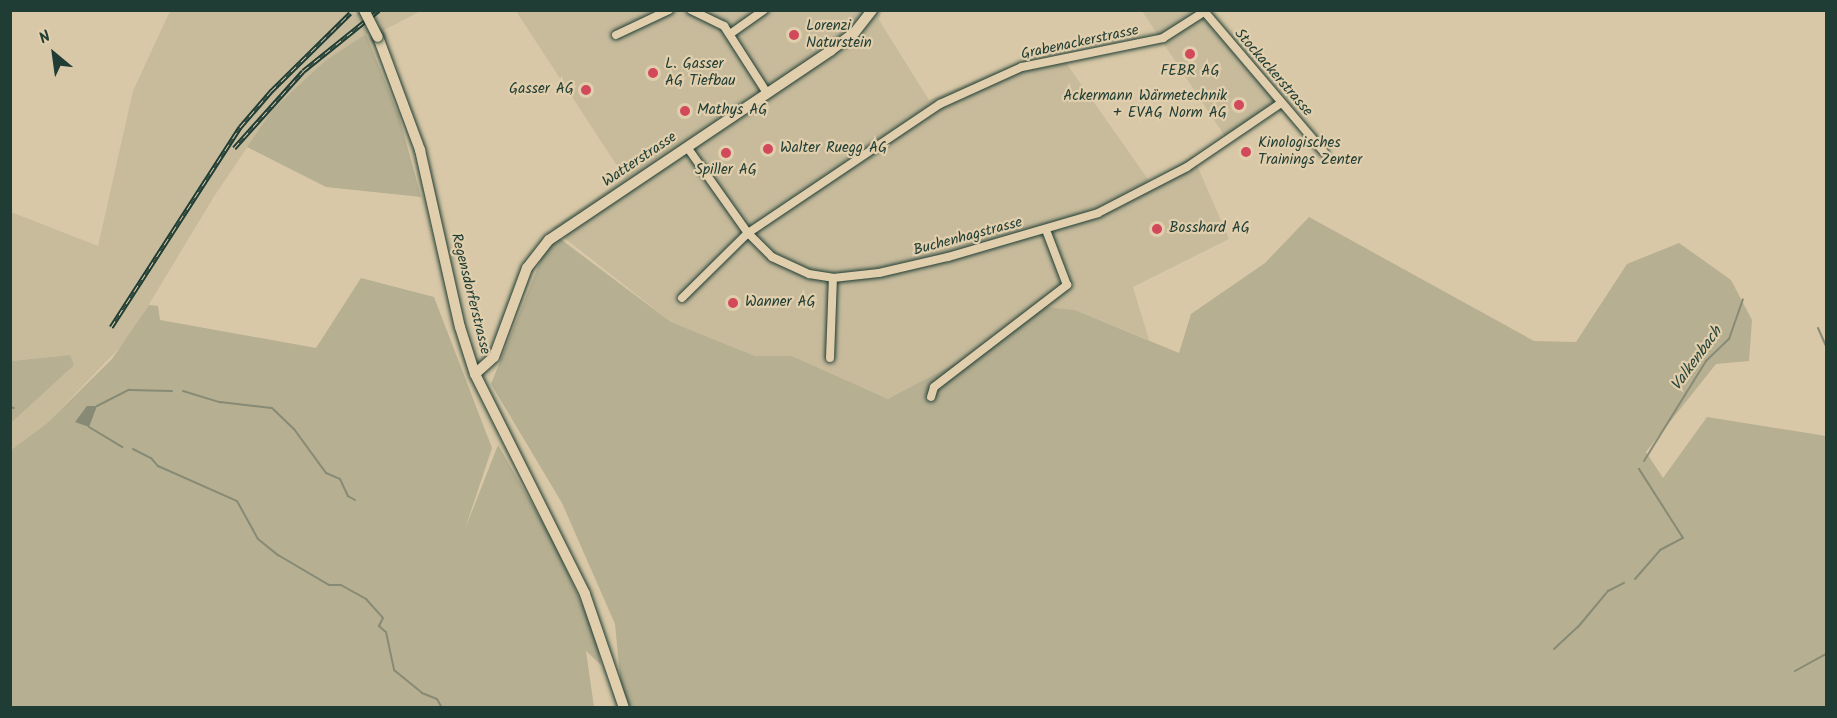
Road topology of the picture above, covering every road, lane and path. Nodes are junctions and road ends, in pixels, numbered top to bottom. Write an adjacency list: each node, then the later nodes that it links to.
1 (364, 10): 18 (street, Regensdorferstrasse, bridge)
2 (669, 10): 8 (street)
3 (691, 10): 7 (street)
4 (764, 10): 7 (street)
5 (872, 10): 9 (street, Watterstrasse)
6 (1203, 11): 10 (street, Stockackerstrasse); 14 (street, Grabenackerstrasse)
7 (729, 34): 9 (street)
8 (616, 35)
9 (767, 93): 11 (street, Watterstrasse)
10 (1281, 103): 12 (street, Stockackerstrasse); 13 (street, Buchenhagstrasse)
11 (687, 147): 14 (street, Buchenhagstrasse); 18 (street, Watterstrasse)
12 (1324, 152)
13 (1046, 230): 15 (street, Buchenhagstrasse); 19 (street)
14 (748, 233): 15 (street, Buchenhagstrasse); 16 (street, Grabenackerstrasse)
15 (833, 278): 17 (street)
16 (682, 298)
17 (830, 358)
18 (474, 374): 20 (street, Regensdorferstrasse)
19 (932, 397)
20 (624, 708)

